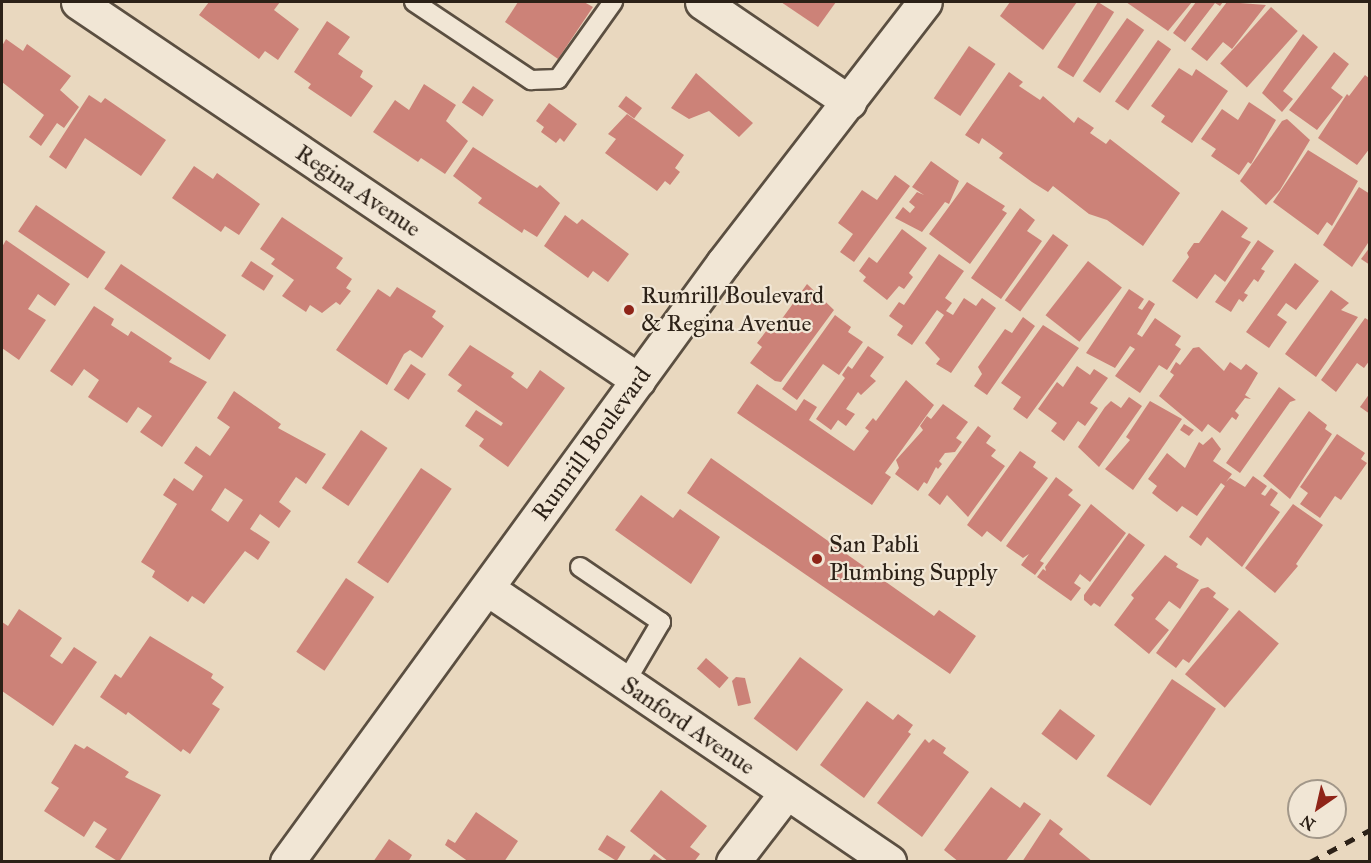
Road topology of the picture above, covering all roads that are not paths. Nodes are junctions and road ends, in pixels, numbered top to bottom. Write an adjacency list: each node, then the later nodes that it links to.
1 (78, 2): 7 (street, Regina Avenue)
2 (414, 2): 3 (lane)
3 (613, 2)
4 (702, 2): 6 (street)
5 (925, 2): 6 (street, Rumrill Boulevard)
6 (849, 102): 7 (street, Rumrill Boulevard)
7 (638, 380): 9 (street, Rumrill Boulevard)
8 (580, 567): 10 (lane)
9 (488, 589): 10 (street, Sanford Avenue); 12 (street, Rumrill Boulevard)
10 (625, 683): 11 (street, Sanford Avenue)
11 (786, 793): 13 (street); 14 (street, Sanford Avenue)
12 (287, 861)
13 (733, 861)
14 (889, 861)

